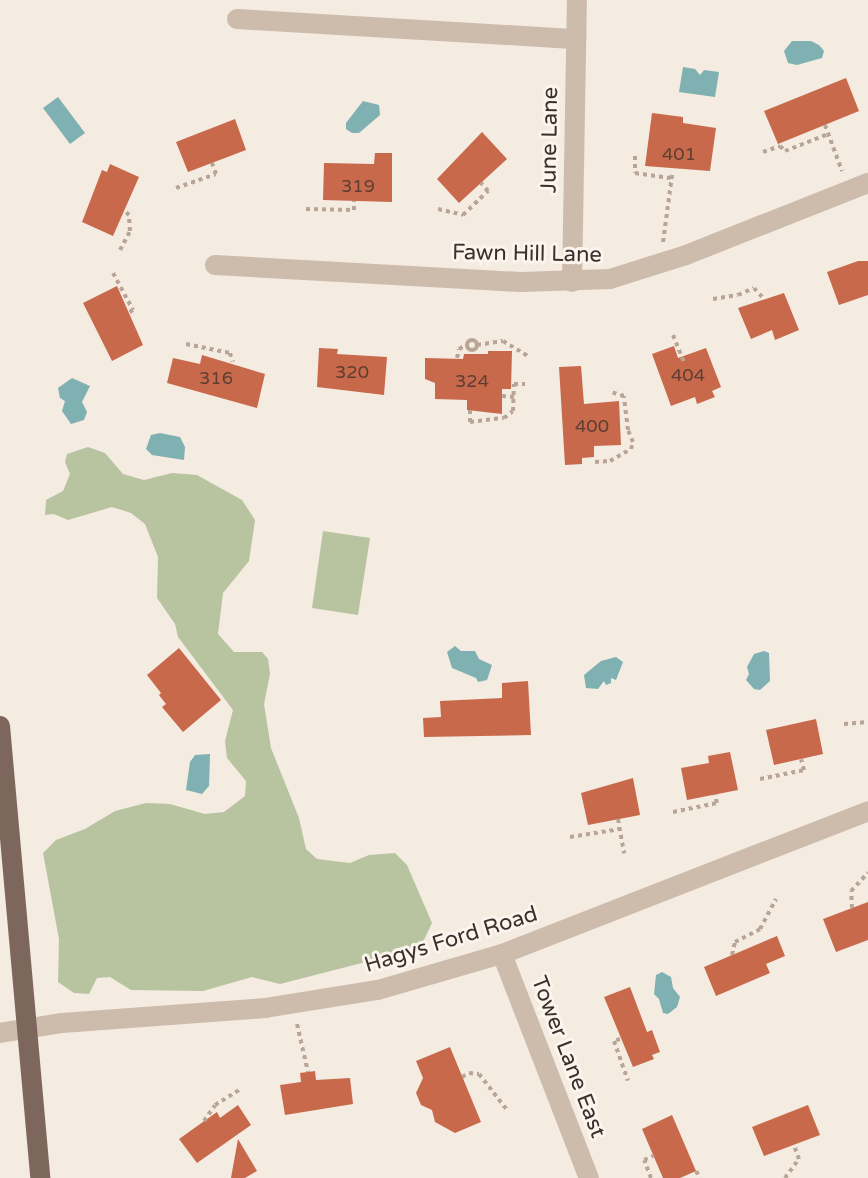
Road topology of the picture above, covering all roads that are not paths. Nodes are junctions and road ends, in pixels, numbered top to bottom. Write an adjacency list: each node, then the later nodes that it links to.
1 (577, 0): 3 (street, June Lane)
2 (237, 19): 3 (street)
3 (576, 39): 6 (street, June Lane)
4 (859, 187): 6 (street, Fawn Hill Lane)
5 (215, 265): 6 (street, Fawn Hill Lane)
6 (572, 282)
7 (0, 726): 10 (main road)
8 (868, 811): 9 (street, Hagys Ford Road)
9 (502, 954): 10 (street, Hagys Ford Road); 13 (street, Tower Lane East)
10 (27, 1029): 11 (street, Hagys Ford Road); 12 (main road)
11 (0, 1033)
12 (40, 1178)
13 (589, 1178)

